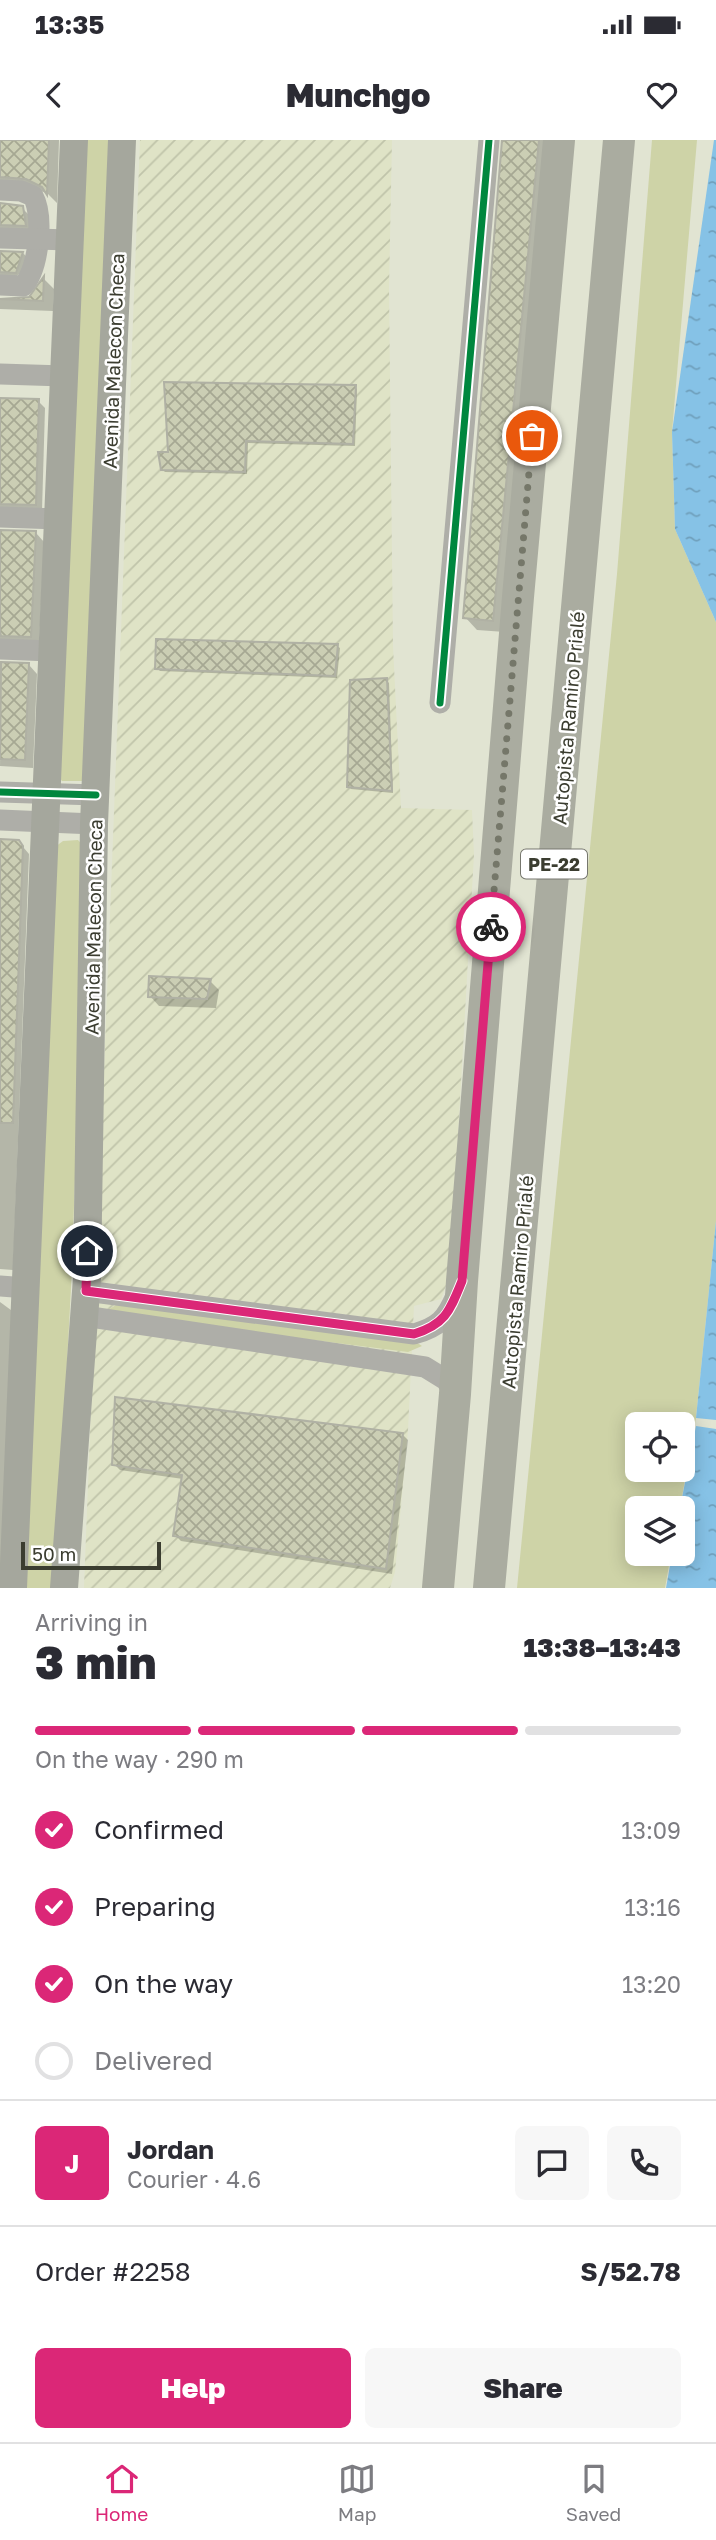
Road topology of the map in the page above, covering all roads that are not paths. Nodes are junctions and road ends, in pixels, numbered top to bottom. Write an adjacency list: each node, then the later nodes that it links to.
1 (74, 140): 9 (main road)
2 (122, 140): 19 (main road, Avenida Malecon Checa)
3 (489, 140): 17 (street)
4 (559, 140): 23 (highway, PE-22)
5 (619, 140): 30 (highway, Autopista Ramiro Prialé / PE-22)
6 (0, 190): 8 (street)
7 (0, 238): 8 (street)
8 (37, 239): 9 (street); 10 (street)
9 (70, 240): 12 (main road)
10 (0, 285)
11 (0, 374): 12 (street)
12 (64, 376): 14 (main road)
13 (0, 517): 14 (street)
14 (58, 519): 16 (main road)
15 (0, 649): 16 (street)
16 (51, 651): 20 (main road)
17 (440, 703)
18 (0, 792): 20 (street)
19 (96, 795): 20 (street); 22 (main road, Avenida Malecon Checa)
20 (47, 808): 21 (street); 22 (street); 24 (main road)
21 (0, 820)
22 (94, 824): 25 (main road, Avenida Malecon Checa)
23 (462, 1281): 25 (street); 26 (highway, PE-22)
24 (14, 1287): 27 (main road)
25 (85, 1303): 26 (street); 28 (main road, Avenida Malecon Checa)
26 (455, 1394): 29 (highway, PE-22)
27 (13, 1588)
28 (64, 1588)
29 (438, 1588)
30 (489, 1588)

